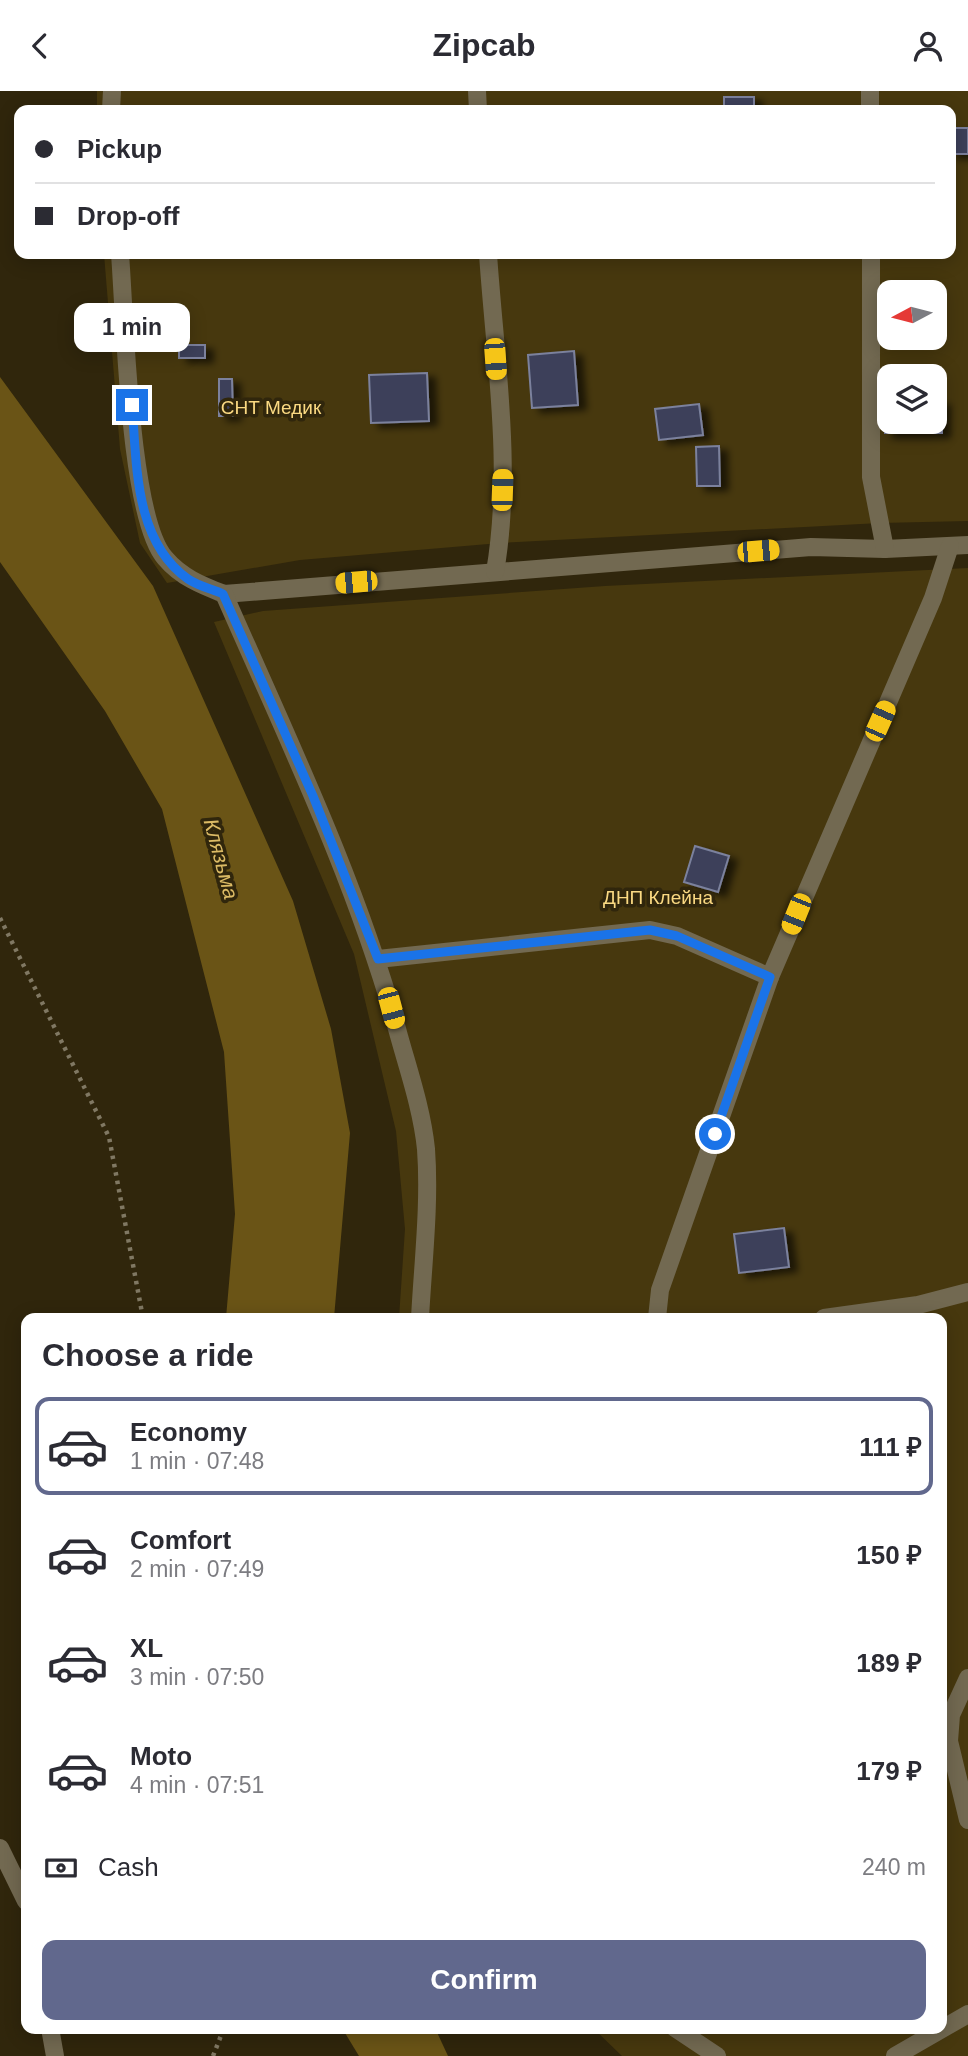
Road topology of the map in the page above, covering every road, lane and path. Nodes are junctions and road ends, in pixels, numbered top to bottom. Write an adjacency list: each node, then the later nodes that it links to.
1 (120, 259): 7 (street)
2 (488, 259): 6 (street)
3 (871, 259): 5 (street)
4 (959, 545): 5 (street); 10 (street)
5 (885, 549): 6 (street)
6 (495, 572): 7 (street)
7 (223, 594): 9 (street)
8 (0, 918): 12 (path)
9 (378, 959): 10 (street); 13 (street)
10 (770, 977): 14 (street)
11 (968, 1292): 15 (street)
12 (142, 1313)
13 (420, 1313)
14 (658, 1313)
15 (871, 1313)
16 (968, 1678): 17 (street)
17 (968, 1820)
18 (0, 1848): 19 (street)
19 (21, 1891)
20 (968, 2014): 21 (street)
21 (947, 2026)
22 (51, 2034): 26 (street)
23 (222, 2034): 27 (path)
24 (933, 2034): 29 (street)
25 (696, 2035): 28 (street)
26 (55, 2056)
27 (213, 2056)
28 (717, 2056)
29 (895, 2056)

